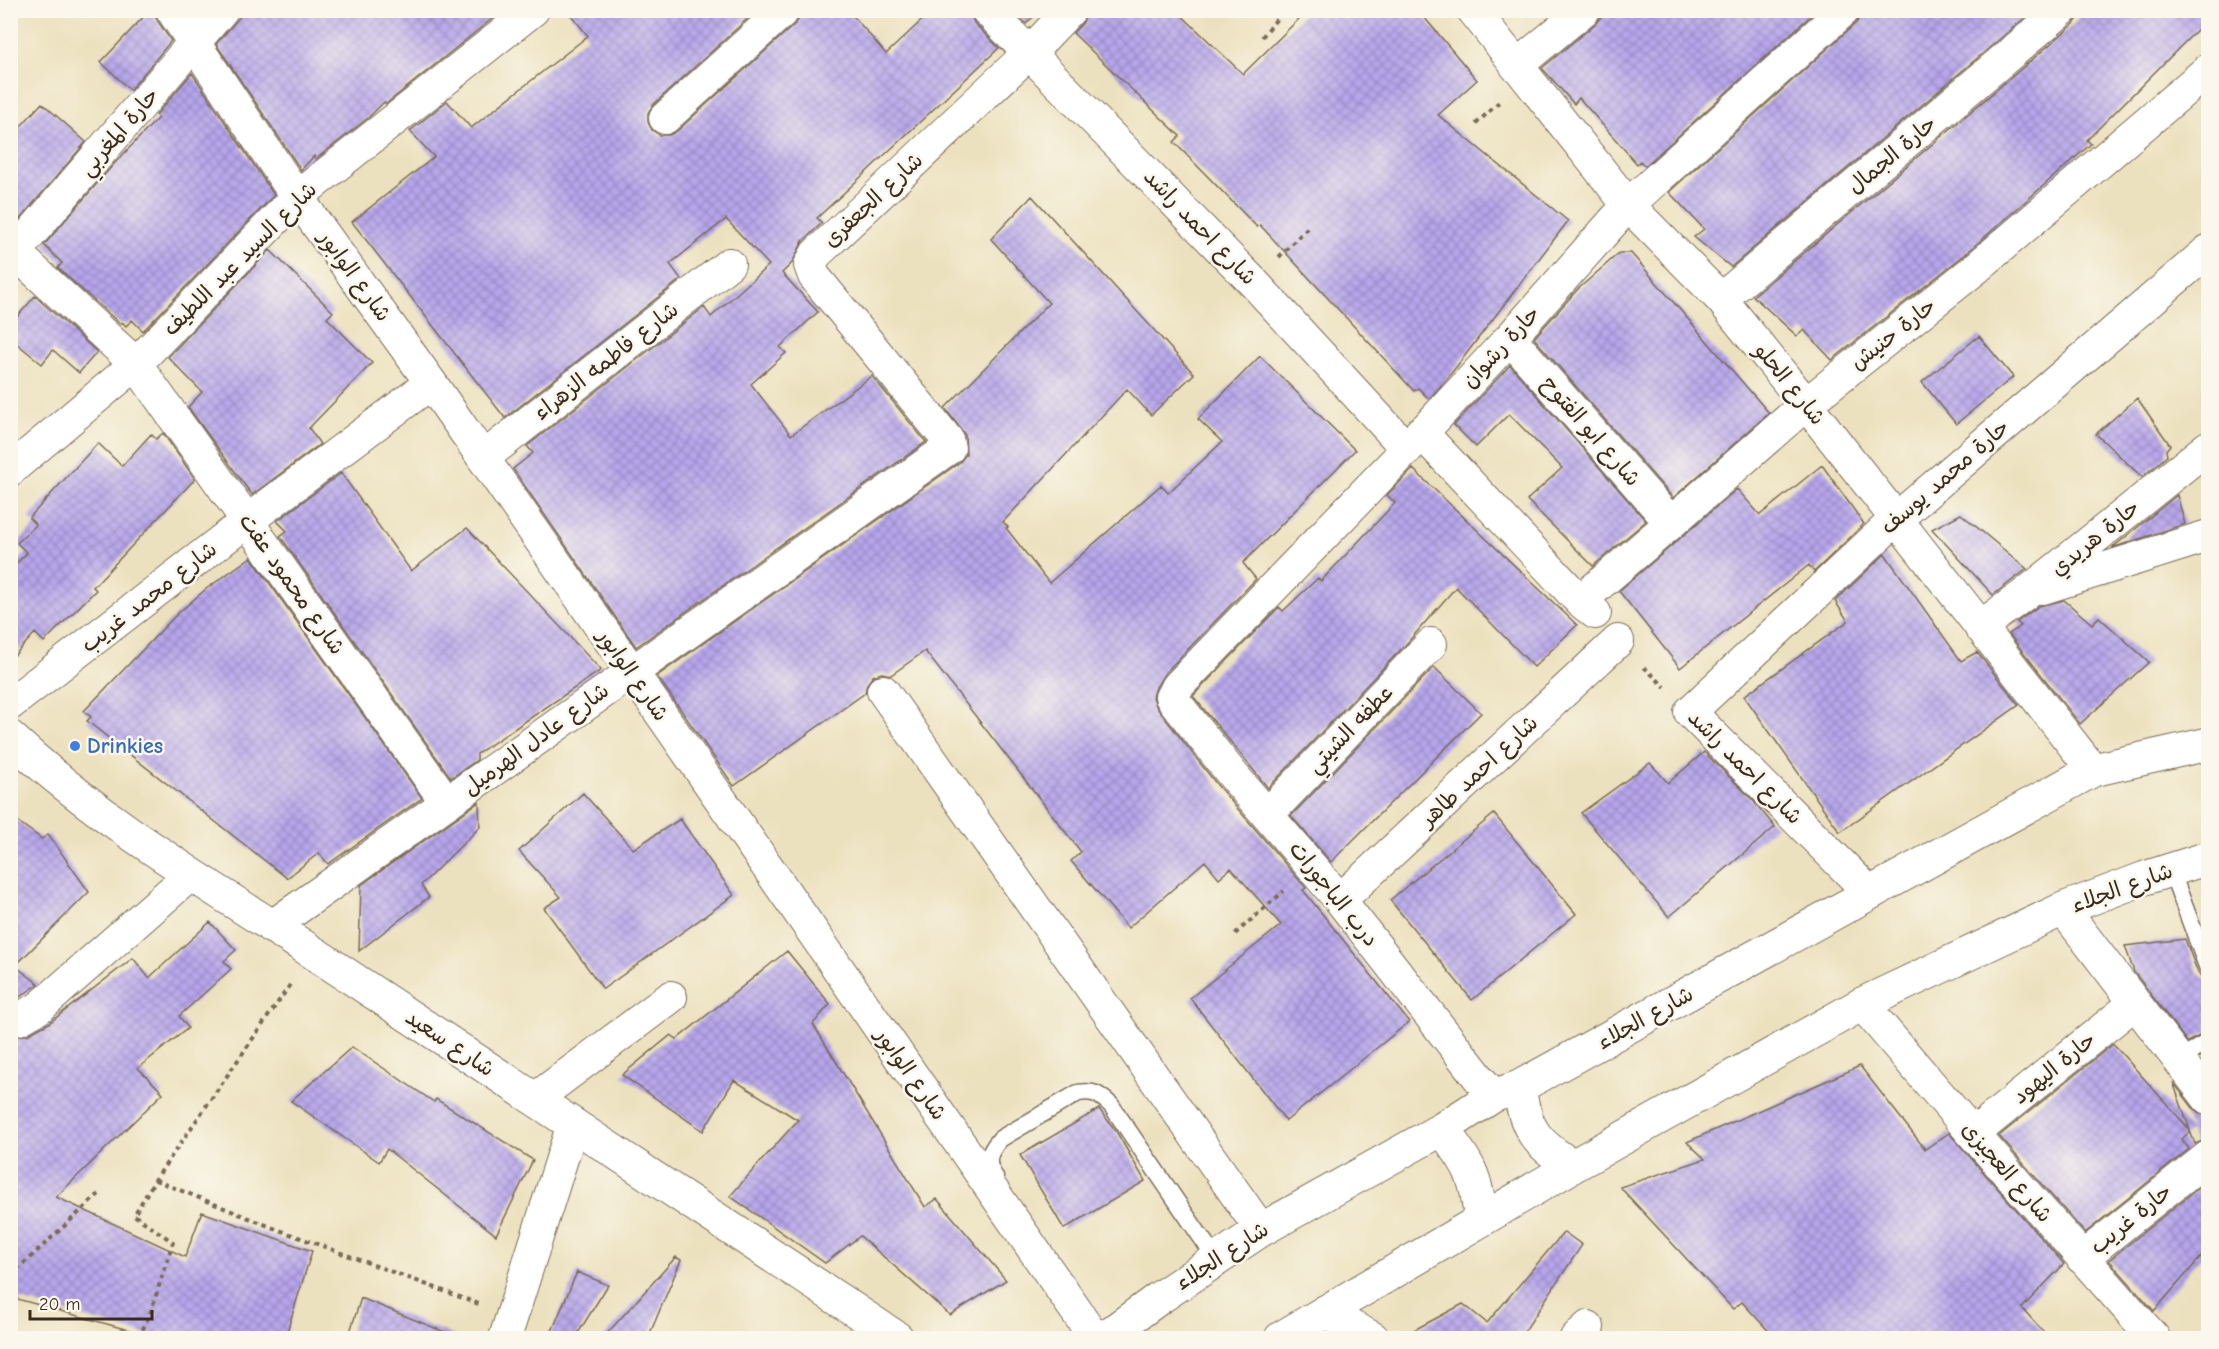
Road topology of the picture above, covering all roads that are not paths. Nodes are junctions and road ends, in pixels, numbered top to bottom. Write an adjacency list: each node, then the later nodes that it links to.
1 (172, 10): 11 (street, شارع الوابور)
2 (222, 10): 11 (street, حارة المغربي)
3 (533, 10): 16 (street, شارع السيد عبد اللطيف)
4 (784, 10): 15 (street)
5 (987, 10): 12 (street, شارع احمد راشد)
6 (1070, 10): 12 (street)
7 (1473, 10): 13 (street, شارع الحلو)
8 (1584, 10): 13 (street)
9 (1844, 10): 17 (street, حارة رشوان)
10 (2062, 10): 21 (street, حارة الجمال)
11 (195, 44): 16 (street, شارع الوابور); 18 (street, حارة المغربي)
12 (1029, 53): 26 (street, شارع احمد راشد); 28 (street, شارع الجعفرى)
13 (1516, 66): 17 (street, شارع الحلو)
14 (2208, 70): 25 (street, حارة حنيش)
15 (665, 118)
16 (297, 197): 23 (street, شارع السيد عبد اللطيف); 24 (street, شارع الوابور)
17 (1628, 205): 21 (street, شارع الحلو); 22 (street, حارة رشوان)
18 (13, 250): 23 (street, شارع محمود عفت)
19 (2208, 251): 31 (street, حارة محمد يوسف)
20 (729, 264): 29 (street, شارع فاطمه الزهراء)
21 (1721, 299): 25 (street, شارع الحلو)
22 (1510, 338): 26 (street, حارة رشوان); 33 (street, شارع ابو الفتوح)
23 (136, 364): 30 (street, شارع السيد عبد اللطيف); 32 (street, شارع محمود عفت)
24 (431, 383): 29 (street, شارع الوابور); 32 (street, شارع محمد غريب)
25 (1806, 404): 31 (street, شارع الحلو); 33 (street, حارة حنيش)
26 (1414, 441): 36 (street, شارع احمد راشد); 42 (street, حارة رشوان)
27 (2208, 447): 35 (street, حارة هريدي)
28 (949, 448): 40 (street, شارع عادل الهرميل)
29 (483, 458): 40 (street, شارع الوابور)
30 (10, 470)
31 (1895, 520): 37 (street, شارع الحلو); 44 (street, حارة محمد يوسف)
32 (247, 521): 43 (street, شارع محمد غريب); 48 (street, شارع محمود عفت)
33 (1671, 523): 36 (street, حارة حنيش)
34 (2208, 536): 35 (street)
35 (2025, 594): 37 (street, حارة هريدي)
36 (1588, 607)
37 (1980, 627): 47 (street, شارع الحلو)
38 (1618, 641): 54 (street, شارع احمد طاهر)
39 (1431, 644): 49 (street, عطفه الشيتي)
40 (631, 671): 48 (street, شارع عادل الهرميل); 79 (street, شارع الوابور)
41 (883, 691): 73 (street)
42 (1171, 697): 49 (street, درب الباجورات)
43 (10, 704)
44 (1690, 712): 53 (street, شارع احمد راشد)
45 (10, 736): 52 (main road, شارع سعيد)
46 (2208, 744): 47 (main road, شارع الجلاء)
47 (2093, 770): 53 (main road, شارع الجلاء)
48 (447, 803): 56 (street, شارع عادل الهرميل)
49 (1268, 814): 54 (street, درب الباجورات)
50 (2208, 858): 51 (main road, شارع الجلاء)
51 (2171, 870): 55 (main road, شارع الجلاء); 57 (lane)
52 (190, 875): 56 (main road, شارع سعيد); 61 (street)
53 (1870, 893): 64 (main road, شارع الجلاء)
54 (1340, 900): 64 (street, درب الباجورات)
55 (2062, 909): 59 (street); 60 (main road, شارع الجلاء)
56 (271, 927): 66 (main road, شارع سعيد)
57 (2208, 969)
58 (671, 997): 66 (street)
59 (2135, 1003): 63 (street); 69 (street, حارة اليهود)
60 (1862, 1004): 69 (street, شارع العجيزى); 71 (main road, شارع الجلاء)
61 (10, 1018)
62 (2208, 1042): 63 (lane)
63 (2178, 1059): 65 (street)
64 (1506, 1091): 68 (main road, شارع الجلاء); 71 (main road)
65 (2208, 1098)
66 (534, 1099): 67 (main road, شارع سعيد)
67 (573, 1124): 77 (street); 78 (main road, شارع سعيد)
68 (1442, 1129): 72 (main road); 73 (main road, شارع الجلاء)
69 (1973, 1134): 74 (street, شارع العجيزى)
70 (2208, 1157): 74 (street, حارة غريب)
71 (1573, 1166): 72 (main road, شارع الجلاء)
72 (1480, 1220): 76 (main road, شارع الجلاء)
73 (1261, 1230): 75 (main road, شارع الجلاء)
74 (2082, 1258): 82 (street, شارع العجيزى)
75 (1216, 1259): 79 (main road, شارع الجلاء); 79 (lane)
76 (1324, 1312): 80 (main road, شارع الجلاء); 81 (street)
77 (509, 1327)
78 (897, 1338)
79 (1101, 1338)
80 (1281, 1338)
81 (1373, 1338)
82 (2154, 1338)

